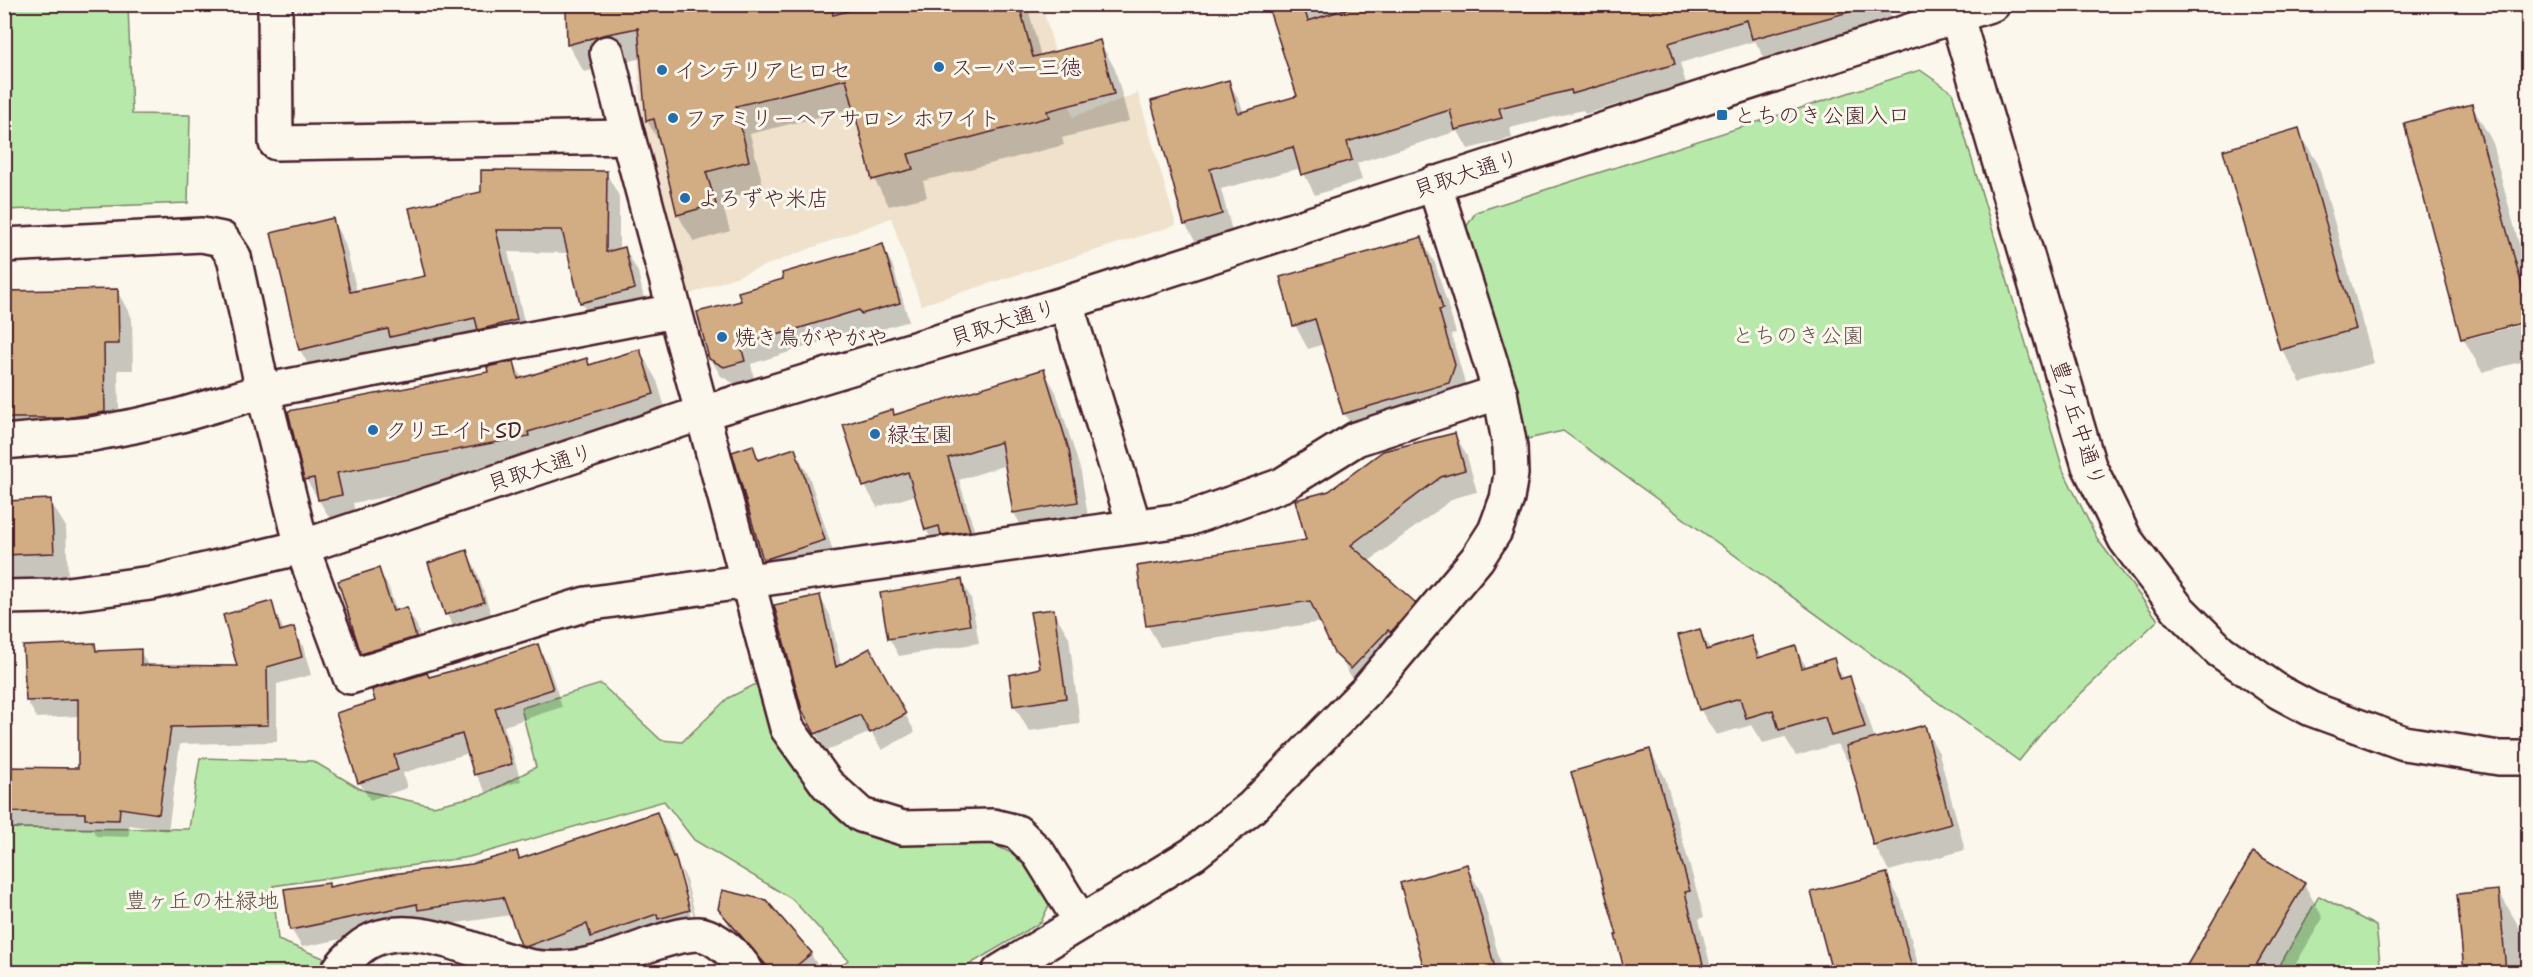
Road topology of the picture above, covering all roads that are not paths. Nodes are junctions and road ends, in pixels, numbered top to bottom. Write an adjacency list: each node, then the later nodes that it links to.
1 (275, 4): 5 (street)
2 (1993, 4): 3 (street, 貝取大通り)
3 (1955, 10): 6 (street, 貝取大通り); 18 (street, 豊ケ丘中通り)
4 (607, 53): 5 (street)
5 (628, 137): 9 (street)
6 (1434, 183): 8 (street, 貝取大通り); 11 (street)
7 (4, 245): 10 (street)
8 (1066, 303): 12 (street, 貝取大通り); 14 (street)
9 (674, 311): 10 (street); 12 (street)
10 (263, 391): 13 (street); 15 (street)
11 (1500, 393): 14 (street); 19 (street)
12 (702, 413): 15 (street, 貝取大通り); 16 (street)
13 (4, 442)
14 (1134, 525): 16 (street)
15 (302, 547): 16 (street); 17 (street, 貝取大通り)
16 (747, 580): 19 (street)
17 (4, 597)
18 (2529, 759)
19 (1081, 922): 22 (street)
20 (338, 972): 21 (street)
21 (747, 972)
22 (999, 972)

